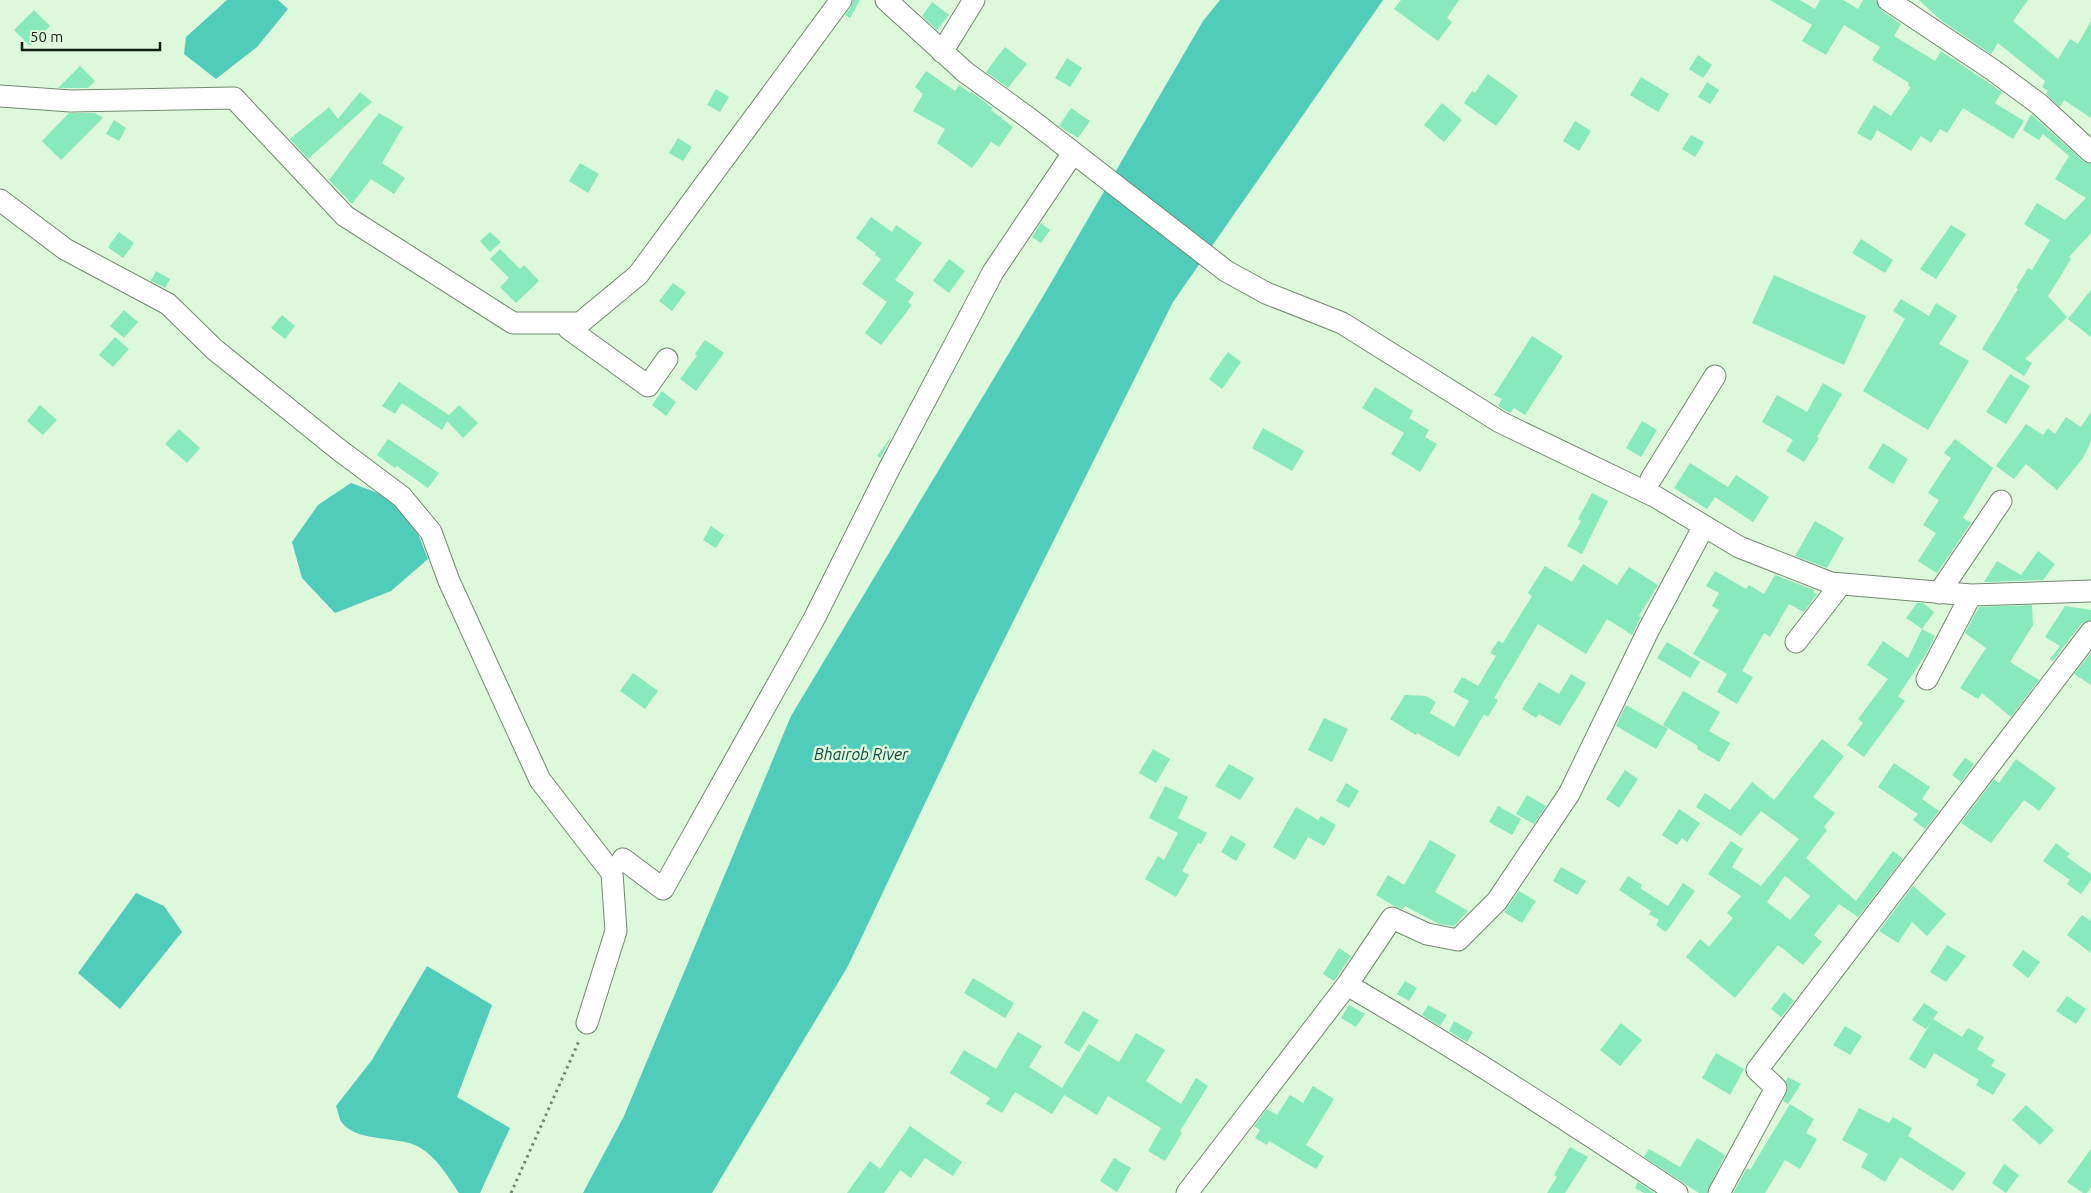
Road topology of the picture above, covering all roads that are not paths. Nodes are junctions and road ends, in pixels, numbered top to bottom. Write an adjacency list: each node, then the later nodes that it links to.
1 (841, 0): 6 (street)
2 (886, 0): 5 (street)
3 (974, 0): 5 (street)
4 (1888, 0): 7 (street)
5 (942, 52): 8 (street)
6 (0, 96)
7 (2091, 152)
8 (1072, 153): 15 (street); 23 (street)
9 (0, 200): 25 (street)
10 (569, 329): 11 (street)
11 (666, 359)
12 (1715, 376): 13 (street)
13 (1651, 478)
14 (2001, 501): 18 (street)
15 (1704, 526): 16 (street); 24 (street)
16 (1841, 584): 18 (street); 21 (street)
17 (2091, 591): 19 (street)
18 (1939, 593): 19 (street)
19 (1971, 595): 22 (street)
20 (2091, 632): 28 (street)
21 (1796, 642)
22 (1927, 679)
23 (623, 859)
24 (1347, 985): 26 (street); 27 (street)
25 (587, 1023)
26 (1187, 1193)
27 (1677, 1193)
28 (1719, 1193)

